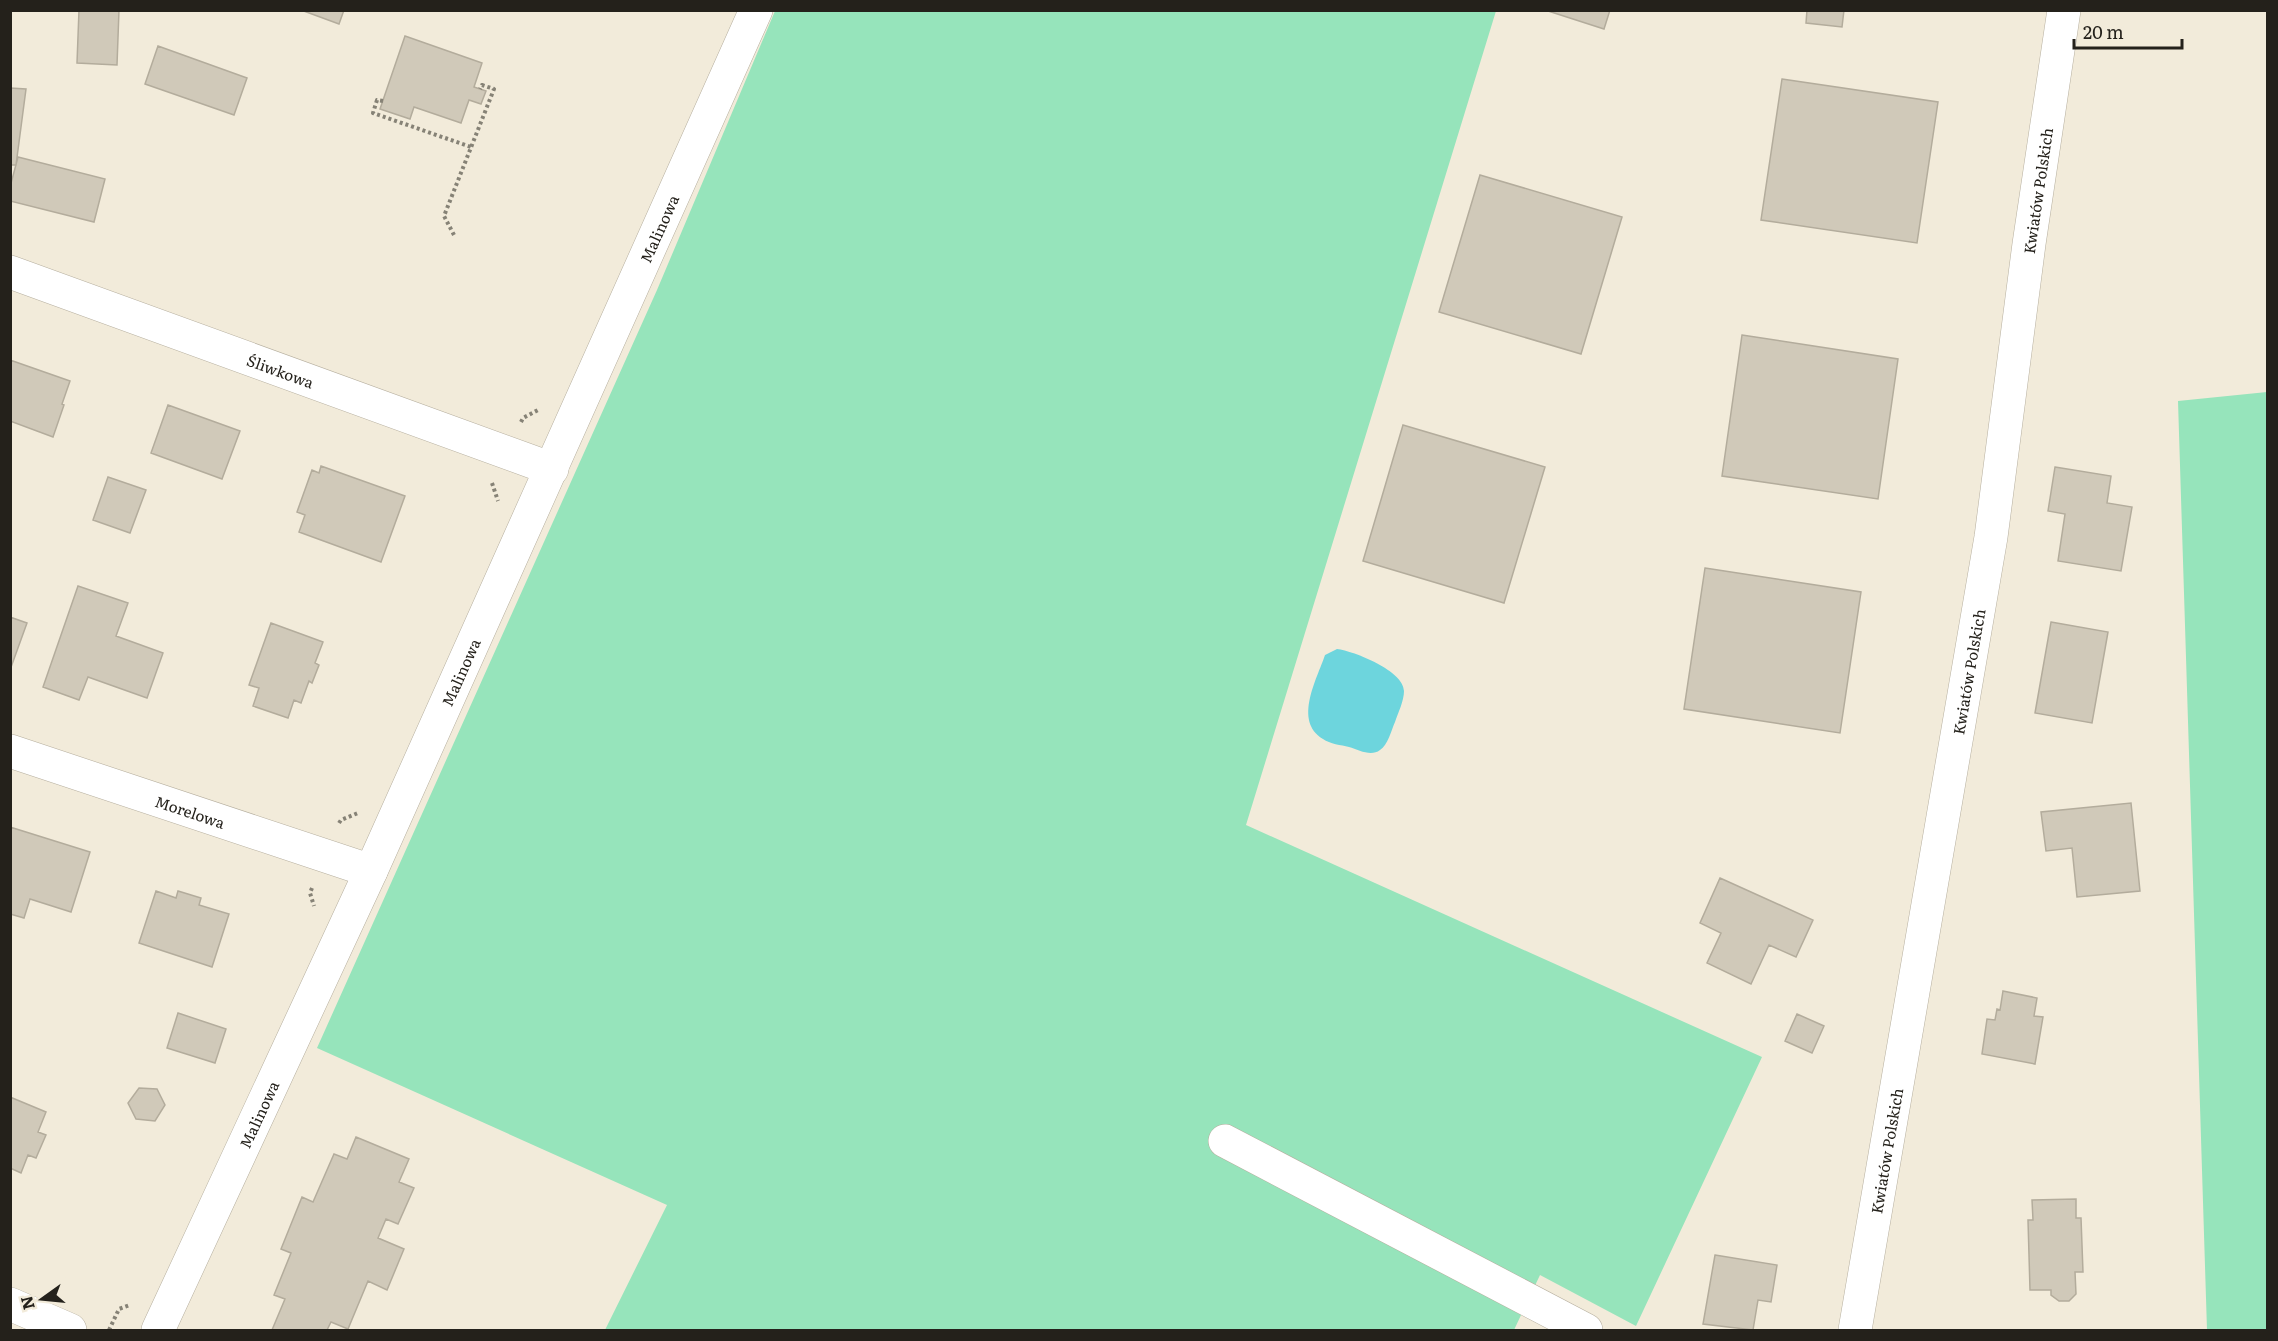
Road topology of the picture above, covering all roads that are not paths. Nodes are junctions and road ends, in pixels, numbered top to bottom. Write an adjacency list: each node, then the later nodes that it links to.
1 (756, 10): 4 (street, Malinowa)
2 (2064, 10): 12 (street, Kwiatów Polskich)
3 (10, 272): 4 (street, Śliwkowa)
4 (552, 468): 6 (street, Malinowa)
5 (10, 751): 6 (street, Morelowa)
6 (371, 871): 10 (street, Malinowa)
7 (1225, 1141): 11 (street)
8 (10, 1304): 9 (street)
9 (70, 1330)
10 (158, 1330)
11 (1586, 1330)
12 (1855, 1330)

